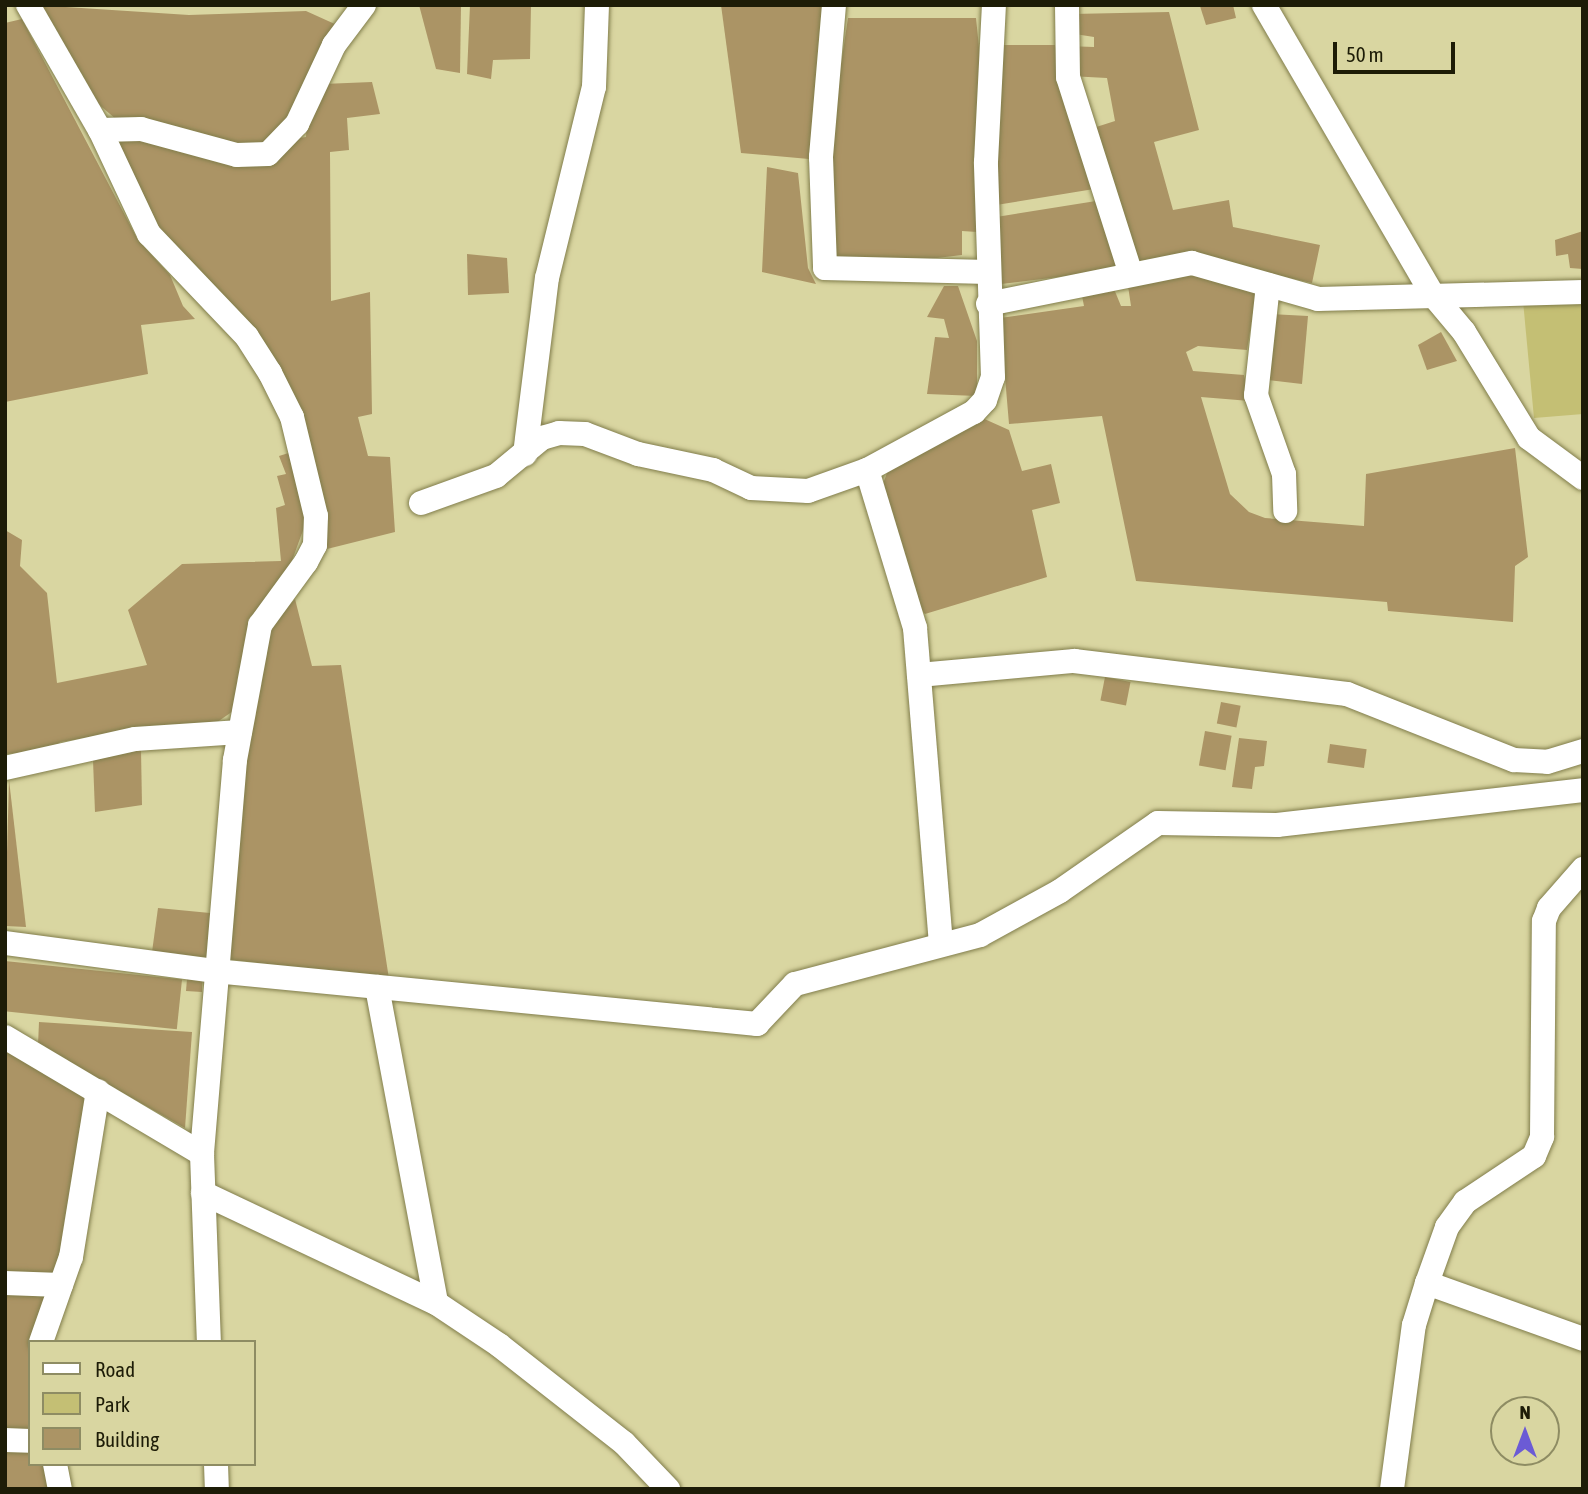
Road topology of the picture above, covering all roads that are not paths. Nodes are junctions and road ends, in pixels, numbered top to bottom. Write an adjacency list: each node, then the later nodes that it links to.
1 (28, 5): 8 (street)
2 (364, 5): 8 (street)
3 (597, 5): 15 (street)
4 (834, 5): 9 (street)
5 (994, 5): 9 (street)
6 (1067, 5): 10 (street)
7 (1264, 5): 13 (street)
8 (100, 131): 21 (street)
9 (987, 272): 14 (street)
10 (1132, 274): 11 (street); 14 (street)
11 (1268, 285): 13 (street); 19 (street)
12 (1583, 292): 13 (street)
13 (1433, 295): 17 (street)
14 (988, 304): 16 (street)
15 (525, 454): 16 (street); 18 (street)
16 (867, 470): 20 (street)
17 (1583, 478)
18 (421, 503)
19 (1285, 511)
20 (919, 675): 22 (street); 27 (street)
21 (240, 732): 23 (street); 28 (street)
22 (1583, 751)
23 (5, 768)
24 (1583, 790): 27 (street)
25 (1583, 869): 35 (street)
26 (5, 943): 28 (street)
27 (941, 944): 29 (street)
28 (215, 971): 29 (street); 32 (street)
29 (377, 987): 37 (street)
30 (5, 1037): 31 (street)
31 (98, 1091): 32 (street); 36 (street)
32 (202, 1154): 33 (street)
33 (203, 1193): 37 (street); 40 (street)
34 (5, 1283): 36 (street)
35 (1427, 1283): 38 (street); 48 (street)
36 (61, 1285): 39 (street)
37 (436, 1303): 47 (street)
38 (1583, 1339)
39 (42, 1340)
40 (209, 1340)
41 (5, 1440): 42 (street)
42 (28, 1441)
43 (55, 1466): 45 (street)
44 (216, 1466): 46 (street)
45 (60, 1489)
46 (217, 1489)
47 (668, 1489)
48 (1392, 1489)

